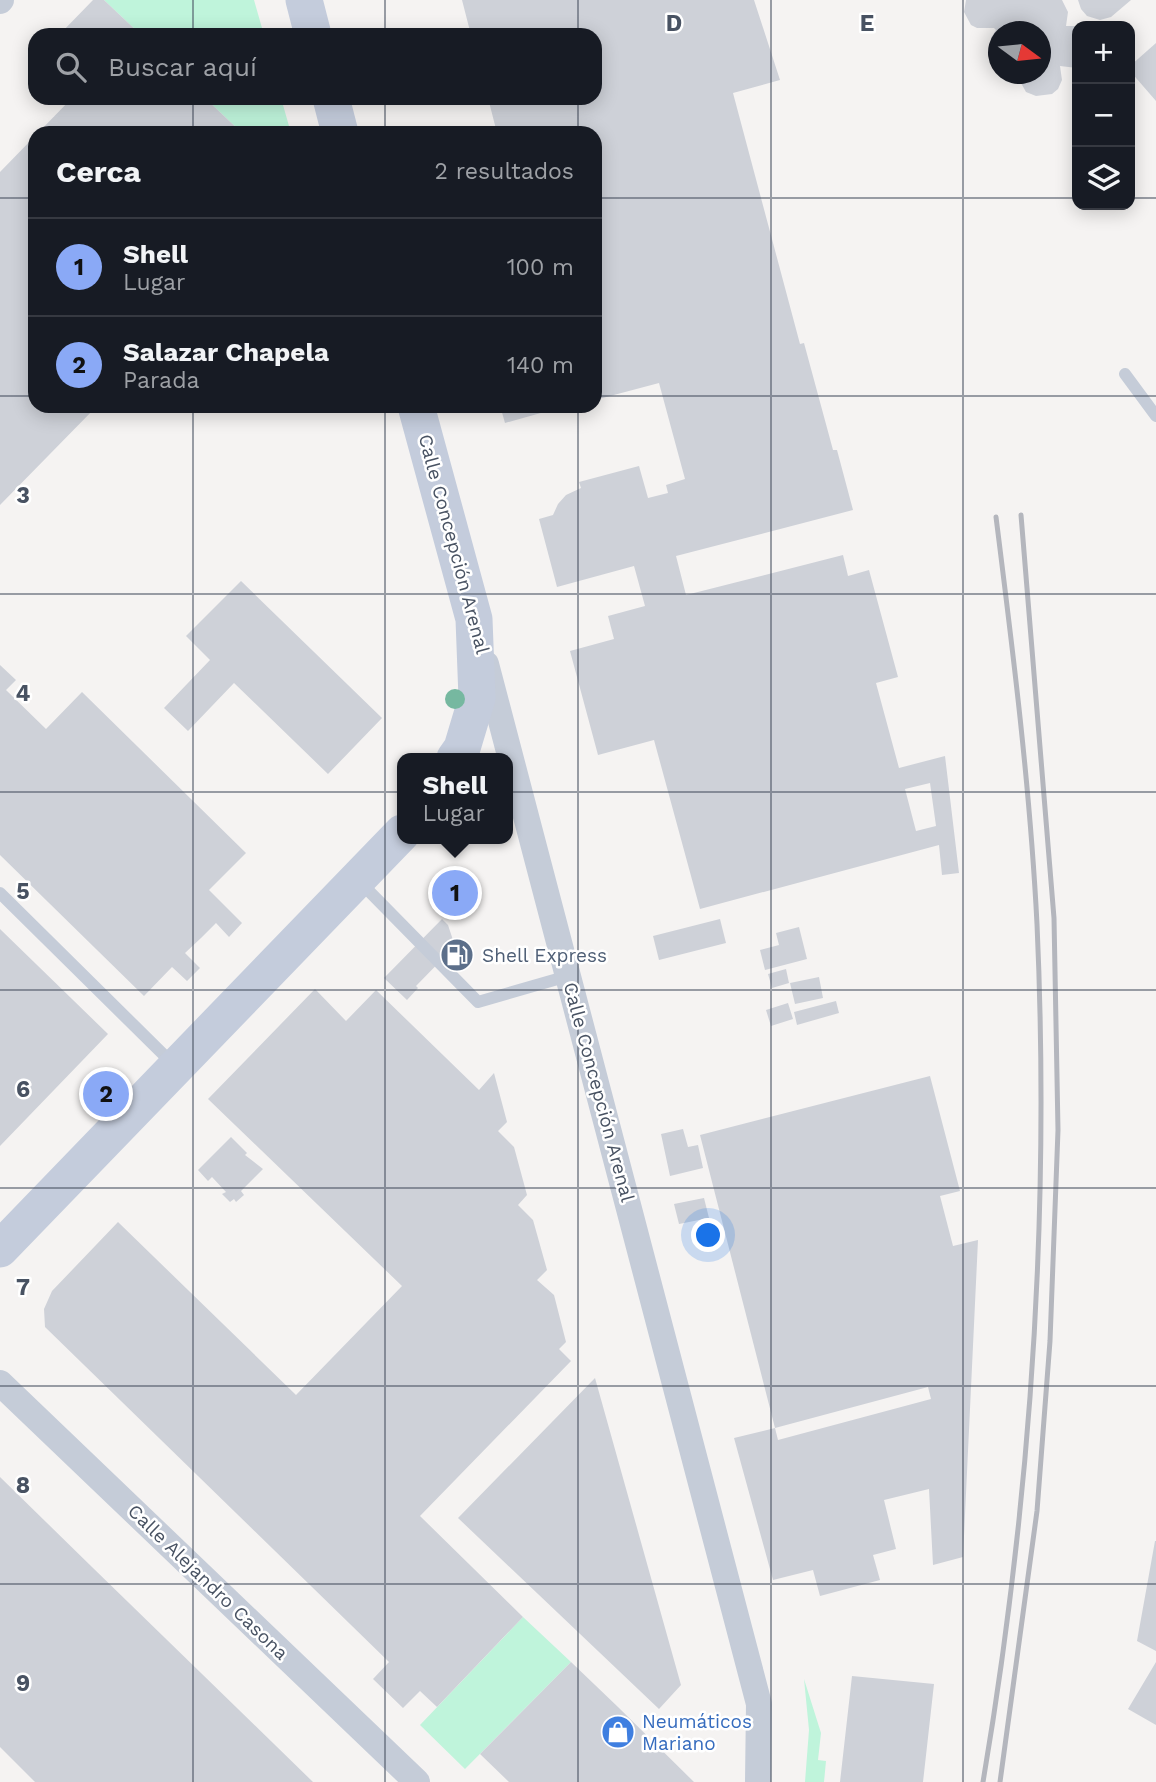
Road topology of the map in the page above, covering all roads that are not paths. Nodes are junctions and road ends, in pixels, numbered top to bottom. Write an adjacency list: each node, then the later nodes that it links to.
1 (333, 105): 2 (street)
2 (338, 126)
3 (1125, 374): 5 (lane)
4 (418, 413): 6 (street, Calle Concepción Arenal)
5 (1156, 416)
6 (474, 619): 7 (street); 8 (street, Calle Concepción Arenal)
7 (458, 753)
8 (510, 753)
9 (513, 764): 14 (street, Calle Concepción Arenal)
10 (513, 833): 14 (street)
11 (397, 838): 12 (street)
12 (358, 879): 15 (lane); 16 (street)
13 (0, 893): 16 (lane)
14 (552, 910): 15 (street, Calle Concepción Arenal)
15 (569, 976): 20 (street, Calle Concepción Arenal)
16 (176, 1067): 17 (street)
17 (0, 1248)
18 (0, 1383): 19 (street, Calle Alejandro Casona)
19 (417, 1782)
20 (758, 1782)

